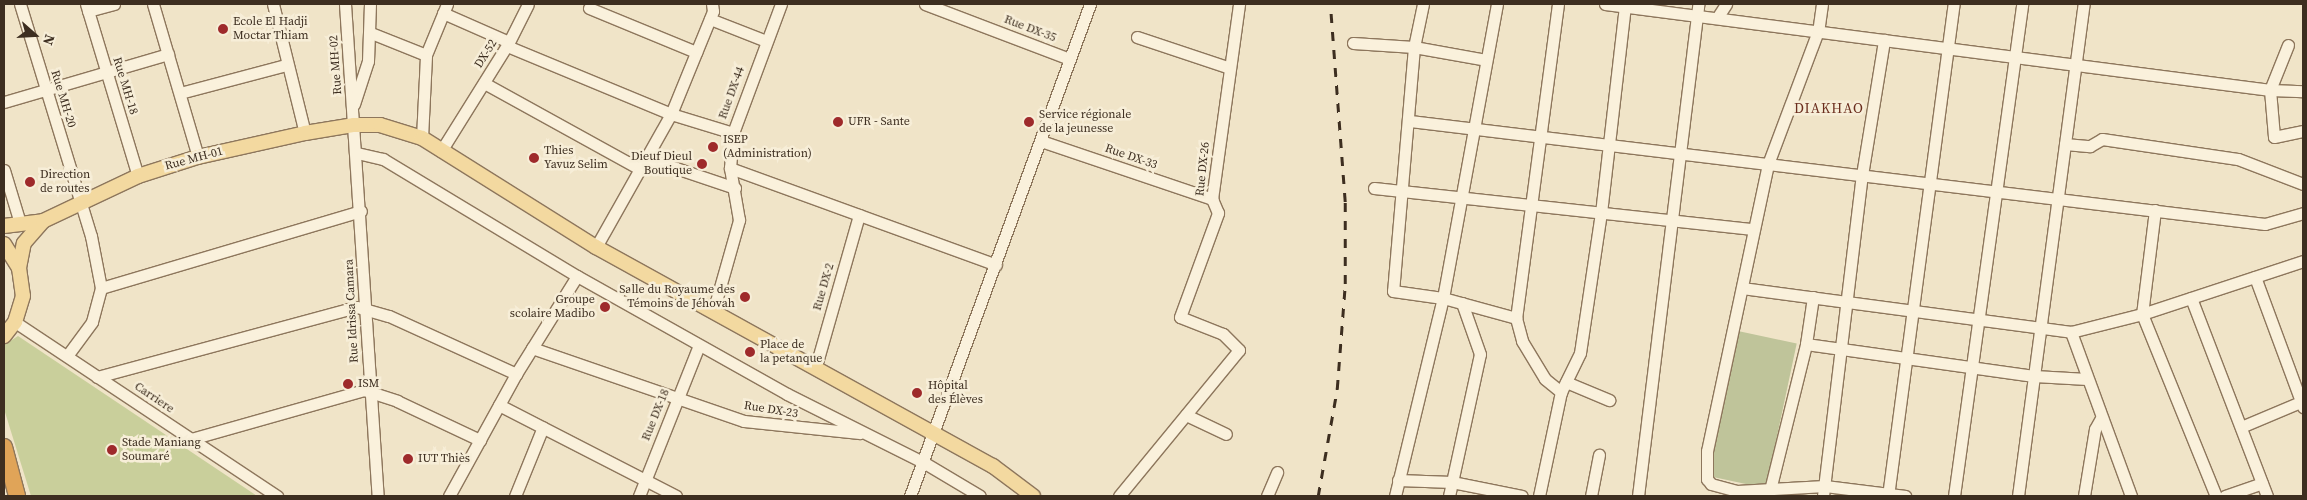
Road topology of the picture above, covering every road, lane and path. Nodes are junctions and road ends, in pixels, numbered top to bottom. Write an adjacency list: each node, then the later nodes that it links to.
1 (20, 4): 51 (street, Rue MH-20)
2 (114, 4): 24 (street)
3 (153, 4): 41 (street)
4 (273, 4): 46 (street)
5 (345, 4): 56 (street, Rue MH-02)
6 (370, 4): 31 (street)
7 (528, 4): 36 (street)
8 (712, 4): 29 (street)
9 (781, 4): 34 (street, Rue DX-44)
10 (925, 4): 44 (street, Rue DX-35)
11 (1090, 4): 44 (street)
12 (1227, 4): 23 (street)
13 (1423, 4): 38 (street)
14 (1497, 4): 45 (street)
15 (1558, 4): 64 (street)
16 (1605, 4): 22 (street)
17 (1726, 4): 28 (street)
18 (1822, 4): 30 (street)
19 (1954, 4): 39 (street)
20 (2022, 4): 43 (street)
21 (2084, 4): 47 (street)
22 (1624, 5): 27 (street); 68 (street)
23 (1238, 6): 48 (street, Rue DX-26)
24 (88, 7): 49 (street, Rue MH-18)
25 (445, 8): 36 (street, DX-52); 42 (street)
26 (589, 8): 40 (street)
27 (1697, 10): 28 (street); 71 (street)
28 (1717, 18): 30 (street)
29 (710, 19): 34 (street); 40 (street)
30 (1818, 31): 33 (street); 74 (street)
31 (371, 33): 42 (street); 56 (street)
32 (1136, 37): 48 (street)
33 (1884, 40): 39 (street); 78 (street)
34 (766, 41): 63 (street, Rue DX-44)
35 (1353, 43): 38 (street)
36 (508, 44): 50 (street, DX-52); 57 (street)
37 (2288, 45): 52 (street)
38 (1414, 47): 45 (street); 58 (street)
39 (1948, 48): 43 (street); 80 (street)
40 (696, 52): 57 (street)
41 (168, 54): 49 (street); 54 (street)
42 (426, 55): 65 (street)
43 (2014, 57): 47 (street); 85 (street)
44 (1070, 59): 66 (street)
45 (1486, 60): 60 (street)
46 (286, 65): 54 (street); 62 (street)
47 (2076, 65): 52 (street); 67 (street)
48 (1230, 68): 87 (street, Rue DX-26)
49 (106, 72): 51 (street); 79 (street, Rue MH-18)
50 (484, 83): 69 (street, DX-52); 77 (street)
51 (45, 89): 55 (street); 89 (street, Rue MH-20)
52 (2270, 90): 53 (street); 61 (street)
53 (2303, 91)
54 (180, 93): 72 (street)
55 (4, 102)
56 (352, 108): 59 (street, Rue MH-02)
57 (671, 114): 63 (street); 73 (street)
58 (1410, 121): 60 (street); 84 (street)
59 (354, 125): 62 (main road, Rue MH-01); 65 (main road, Rue MH-01); 70 (street, Rue Idrissa Camara)
60 (1475, 129): 64 (street); 86 (street)
61 (2303, 131)
62 (305, 133): 72 (main road, Rue MH-01)
63 (732, 133): 75 (street, Rue DX-44)
64 (1540, 137): 68 (street); 90 (street)
65 (422, 138): 69 (main road, Rue MH-01)
66 (1041, 141): 87 (street, Rue DX-33); 104 (street)
67 (2065, 144): 81 (street); 88 (street)
68 (1608, 145): 71 (street); 93 (street)
69 (441, 151): 102 (main road, Rue MH-01)
70 (357, 153): 92 (street, Rue Idrissa Camara); 106 (street)
71 (1680, 154): 74 (street); 96 (street)
72 (198, 157): 79 (main road, Rue MH-01)
73 (646, 158): 77 (street); 82 (street)
74 (1768, 164): 78 (street); 100 (street)
75 (730, 168): 82 (street, Rue DX-44); 95 (street)
76 (4, 170): 98 (street)
77 (640, 170): 102 (street)
78 (1862, 175): 80 (street); 113 (street)
79 (138, 176): 89 (main road, Rue MH-01)
80 (1930, 184): 85 (street); 116 (street)
81 (2303, 184)
82 (734, 188): 117 (street, Rue DX-44)
83 (1374, 188): 84 (street)
84 (1402, 190): 86 (street); 111 (street)
85 (1994, 191): 88 (street); 120 (street)
86 (1463, 197): 90 (street); 111 (street)
87 (1212, 198): 143 (street, Rue DX-26)
88 (2058, 199): 91 (street); 122 (street)
89 (81, 201): 97 (main road, Rue MH-01); 108 (street, Rue MH-20)
90 (1532, 205): 93 (street); 119 (street)
91 (2155, 210): 94 (street); 118 (street)
92 (361, 211): 108 (street); 115 (street, Rue Idrissa Camara)
93 (1601, 212): 96 (street); 137 (street)
94 (2303, 213)
95 (859, 215): 104 (street); 131 (street, Rue DX-2)
96 (1672, 220): 100 (street); 183 (street)
97 (43, 221): 98 (main road, Rue MH-01); 105 (main road, Rue MH-01)
98 (20, 223): 99 (main road, Rue MH-01)
99 (4, 226)
100 (1753, 229): 109 (street)
101 (4, 244): 105 (main road)
102 (596, 247): 117 (main road, Rue MH-01)
103 (2303, 261): 107 (street)
104 (996, 266): 148 (street)
105 (19, 268): 121 (main road)
106 (577, 276): 126 (street); 127 (street)
107 (2255, 277): 112 (street); 141 (street)
108 (101, 288): 129 (street)
109 (1742, 288): 110 (street); 164 (street)
110 (1813, 297): 113 (street); 125 (street)
111 (1443, 298): 114 (street); 157 (street)
112 (2192, 298): 118 (street); 146 (street)
113 (1846, 302): 116 (street); 128 (street)
114 (1462, 303): 119 (street); 158 (street)
115 (366, 309): 133 (street); 135 (street); 138 (street, Rue Idrissa Camara)
116 (1912, 310): 120 (street); 130 (street)
117 (713, 312): 131 (main road, Rue MH-01)
118 (2142, 314): 123 (street); 190 (street)
119 (1516, 318): 137 (street)
120 (1977, 319): 122 (street); 132 (street)
121 (15, 322): 124 (main road); 129 (street, Carriere)
122 (2041, 328): 123 (street); 134 (street)
123 (2071, 332): 136 (street)
124 (4, 336)
125 (1806, 344): 128 (street); 161 (street)
126 (699, 345): 139 (street, Rue DX-18); 147 (street)
127 (532, 348): 133 (street); 139 (street, Rue DX-23)
128 (1840, 349): 130 (street); 162 (street)
129 (67, 356): 135 (street, Carriere)
130 (1906, 357): 132 (street); 165 (street)
131 (816, 366): 148 (main road, Rue MH-01)
132 (1971, 366): 134 (street); 186 (street)
133 (516, 374): 142 (street)
134 (2034, 376): 136 (street); 187 (street)
135 (97, 377): 150 (street, Carriere)
136 (2087, 379): 144 (street)
137 (1564, 387): 140 (street); 181 (street)
138 (371, 392): 150 (street); 151 (street); 168 (street, Rue Idrissa Camara)
139 (678, 398): 147 (street, Rue DX-23); 156 (street, Rue DX-18)
140 (1609, 400)
141 (2303, 403): 146 (street)
142 (499, 405): 145 (street); 151 (street)
143 (1186, 415): 149 (street); 176 (street)
144 (2101, 418): 188 (street); 189 (street)
145 (543, 427): 156 (street); 170 (street)
146 (2241, 427): 159 (street)
147 (863, 433): 154 (street)
148 (934, 433): 154 (street); 175 (main road, Rue MH-01)
149 (1226, 434)
150 (191, 439): 167 (street, Carriere)
151 (480, 440): 169 (street)
152 (4, 447): 166 (highway)
153 (1599, 455): 182 (street)
154 (923, 462): 173 (street); 174 (street)
155 (1276, 472): 177 (street)
156 (646, 479): 163 (street); 171 (street, Rue DX-18)
157 (1398, 480): 158 (street); 178 (street)
158 (1452, 482): 179 (street); 180 (street)
159 (2262, 483): 191 (street); 192 (street)
160 (1808, 489): 161 (street); 162 (street); 184 (street)
161 (1770, 490): 164 (street)
162 (1824, 491): 165 (street)
163 (665, 493): 172 (street)
164 (1738, 494)
165 (1888, 495): 185 (street)
166 (17, 496)
167 (277, 496)
168 (378, 496)
169 (449, 496)
170 (515, 496)
171 (639, 496)
172 (676, 496)
173 (910, 496)
174 (980, 496)
175 (1033, 496)
176 (1120, 496)
177 (1267, 496)
178 (1395, 496)
179 (1449, 496)
180 (1522, 496)
181 (1538, 496)
182 (1591, 496)
183 (1638, 496)
184 (1790, 496)
185 (1905, 496)
186 (1954, 496)
187 (2018, 496)
188 (2084, 496)
189 (2131, 496)
190 (2216, 496)
191 (2225, 496)
192 (2267, 496)

